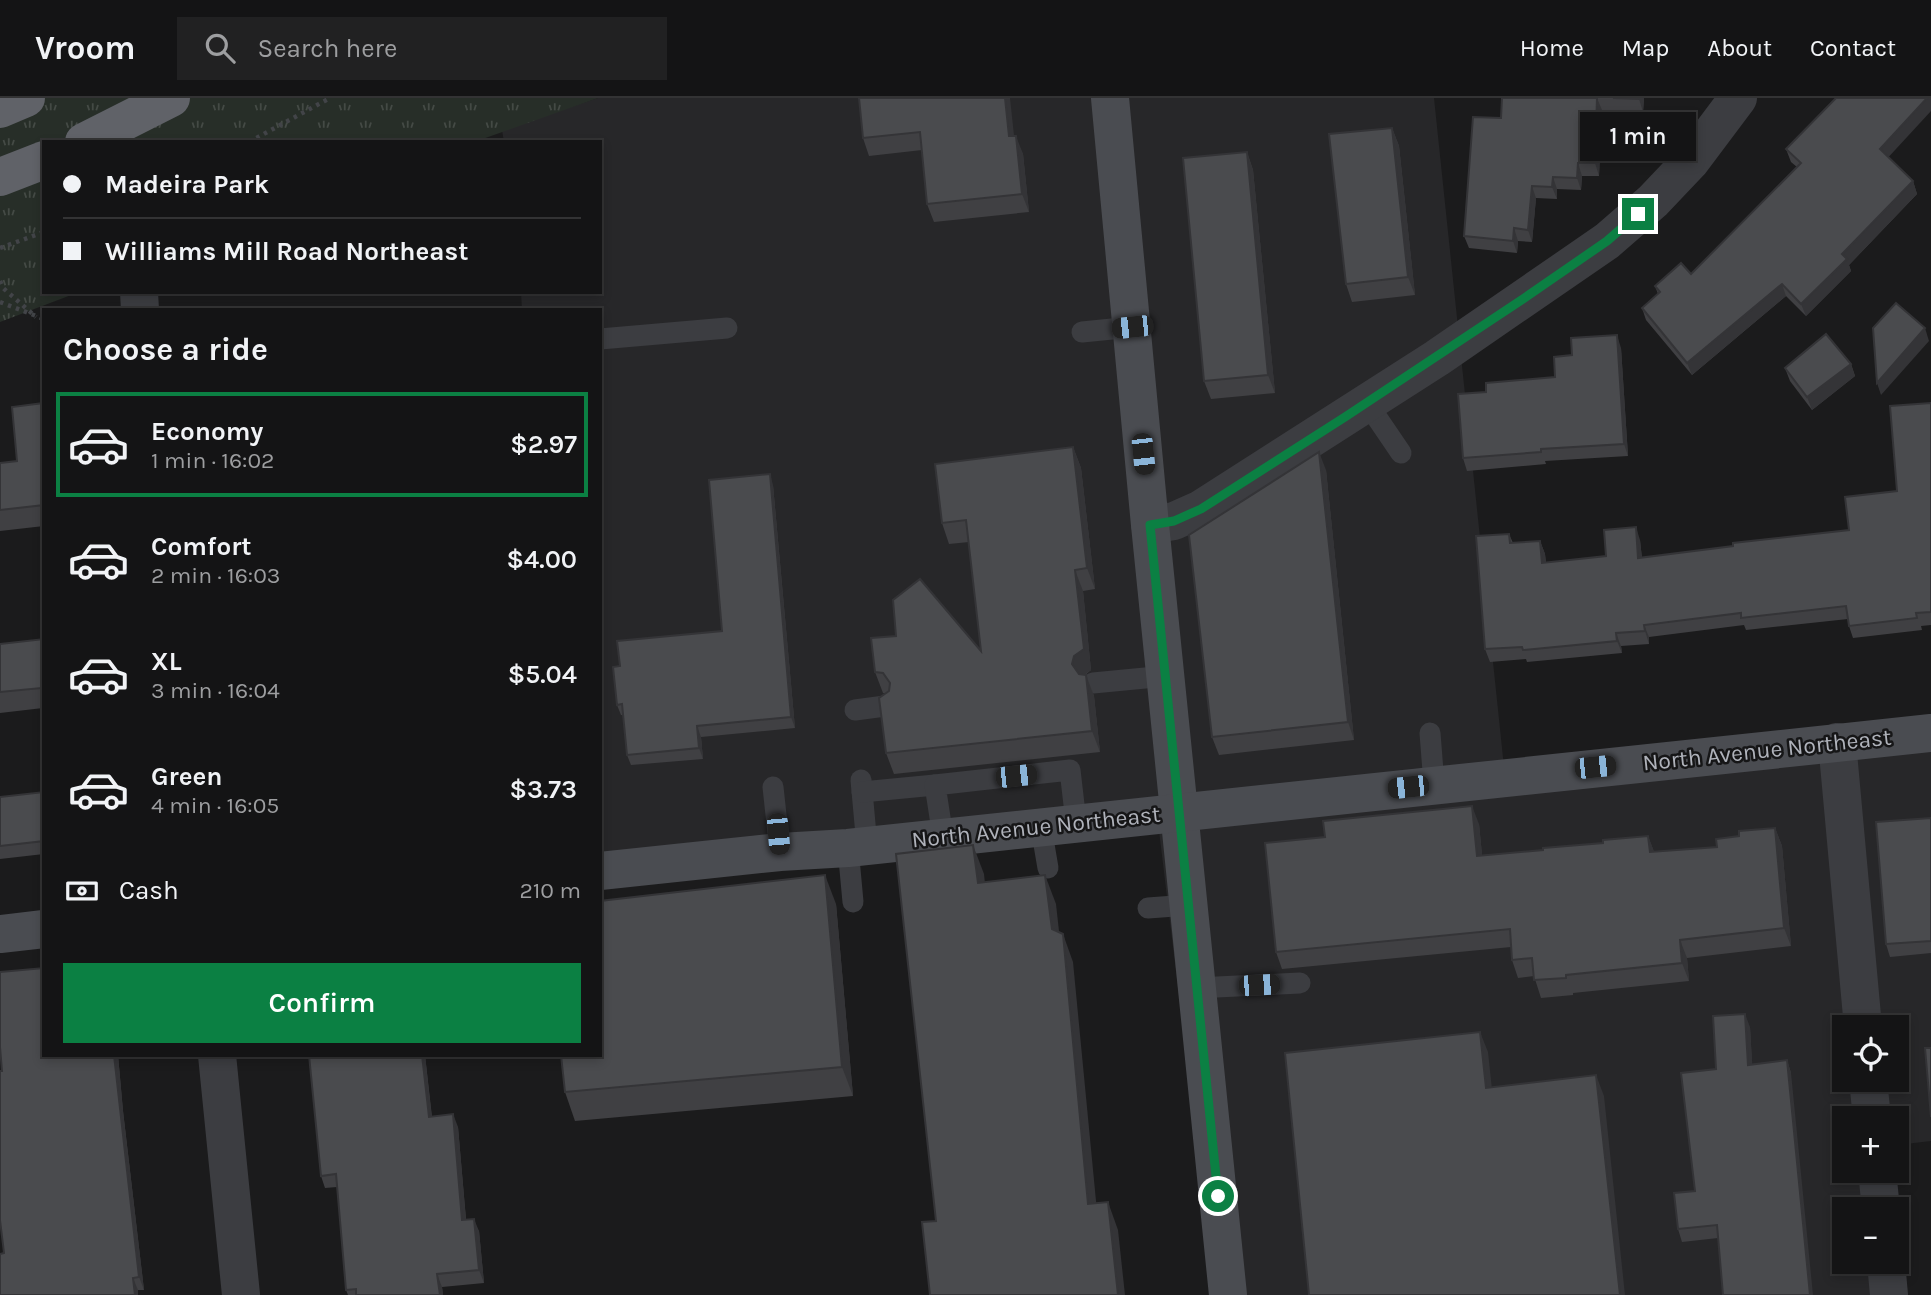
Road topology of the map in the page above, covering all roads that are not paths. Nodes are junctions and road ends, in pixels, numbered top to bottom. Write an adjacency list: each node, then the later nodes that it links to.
1 (26, 98): 5 (highway)
2 (171, 98): 6 (highway)
3 (1110, 98): 9 (main road)
4 (1738, 98): 13 (street)
5 (0, 109)
6 (88, 140)
7 (42, 161): 8 (highway)
8 (0, 177)
9 (1132, 327): 11 (lane); 15 (main road)
10 (727, 328): 12 (lane)
11 (1082, 332)
12 (602, 339)
13 (1367, 403): 14 (lane); 15 (street)
14 (1401, 453)
15 (1150, 525): 16 (main road)
16 (1166, 676): 17 (lane); 26 (main road)
17 (1093, 683)
18 (885, 706): 19 (lane)
19 (855, 710)
20 (1430, 733): 23 (lane)
21 (1931, 733): 22 (main road, North Avenue Northeast)
22 (1837, 742): 23 (main road, North Avenue Northeast); 40 (street)
23 (1434, 784): 26 (main road, North Avenue Northeast)
24 (935, 785): 27 (lane); 28 (lane); 29 (lane)
25 (773, 788): 30 (lane)
26 (1179, 811): 27 (main road, North Avenue Northeast); 34 (main road)
27 (1059, 824): 28 (main road, North Avenue Northeast); 31 (lane)
28 (943, 837): 29 (main road, North Avenue Northeast)
29 (858, 847): 30 (main road, North Avenue Northeast); 33 (lane)
30 (779, 852): 32 (main road, North Avenue Northeast)
31 (1048, 868)
32 (602, 871)
33 (853, 902)
34 (1188, 905): 35 (lane); 39 (main road)
35 (1148, 908)
36 (42, 929): 37 (main road)
37 (0, 934)
38 (1300, 983): 39 (lane)
39 (1197, 988): 44 (main road)
40 (1862, 1015)
41 (217, 1057): 43 (street)
42 (1886, 1274): 45 (street)
43 (241, 1295)
44 (1228, 1295)
45 (1889, 1295)

